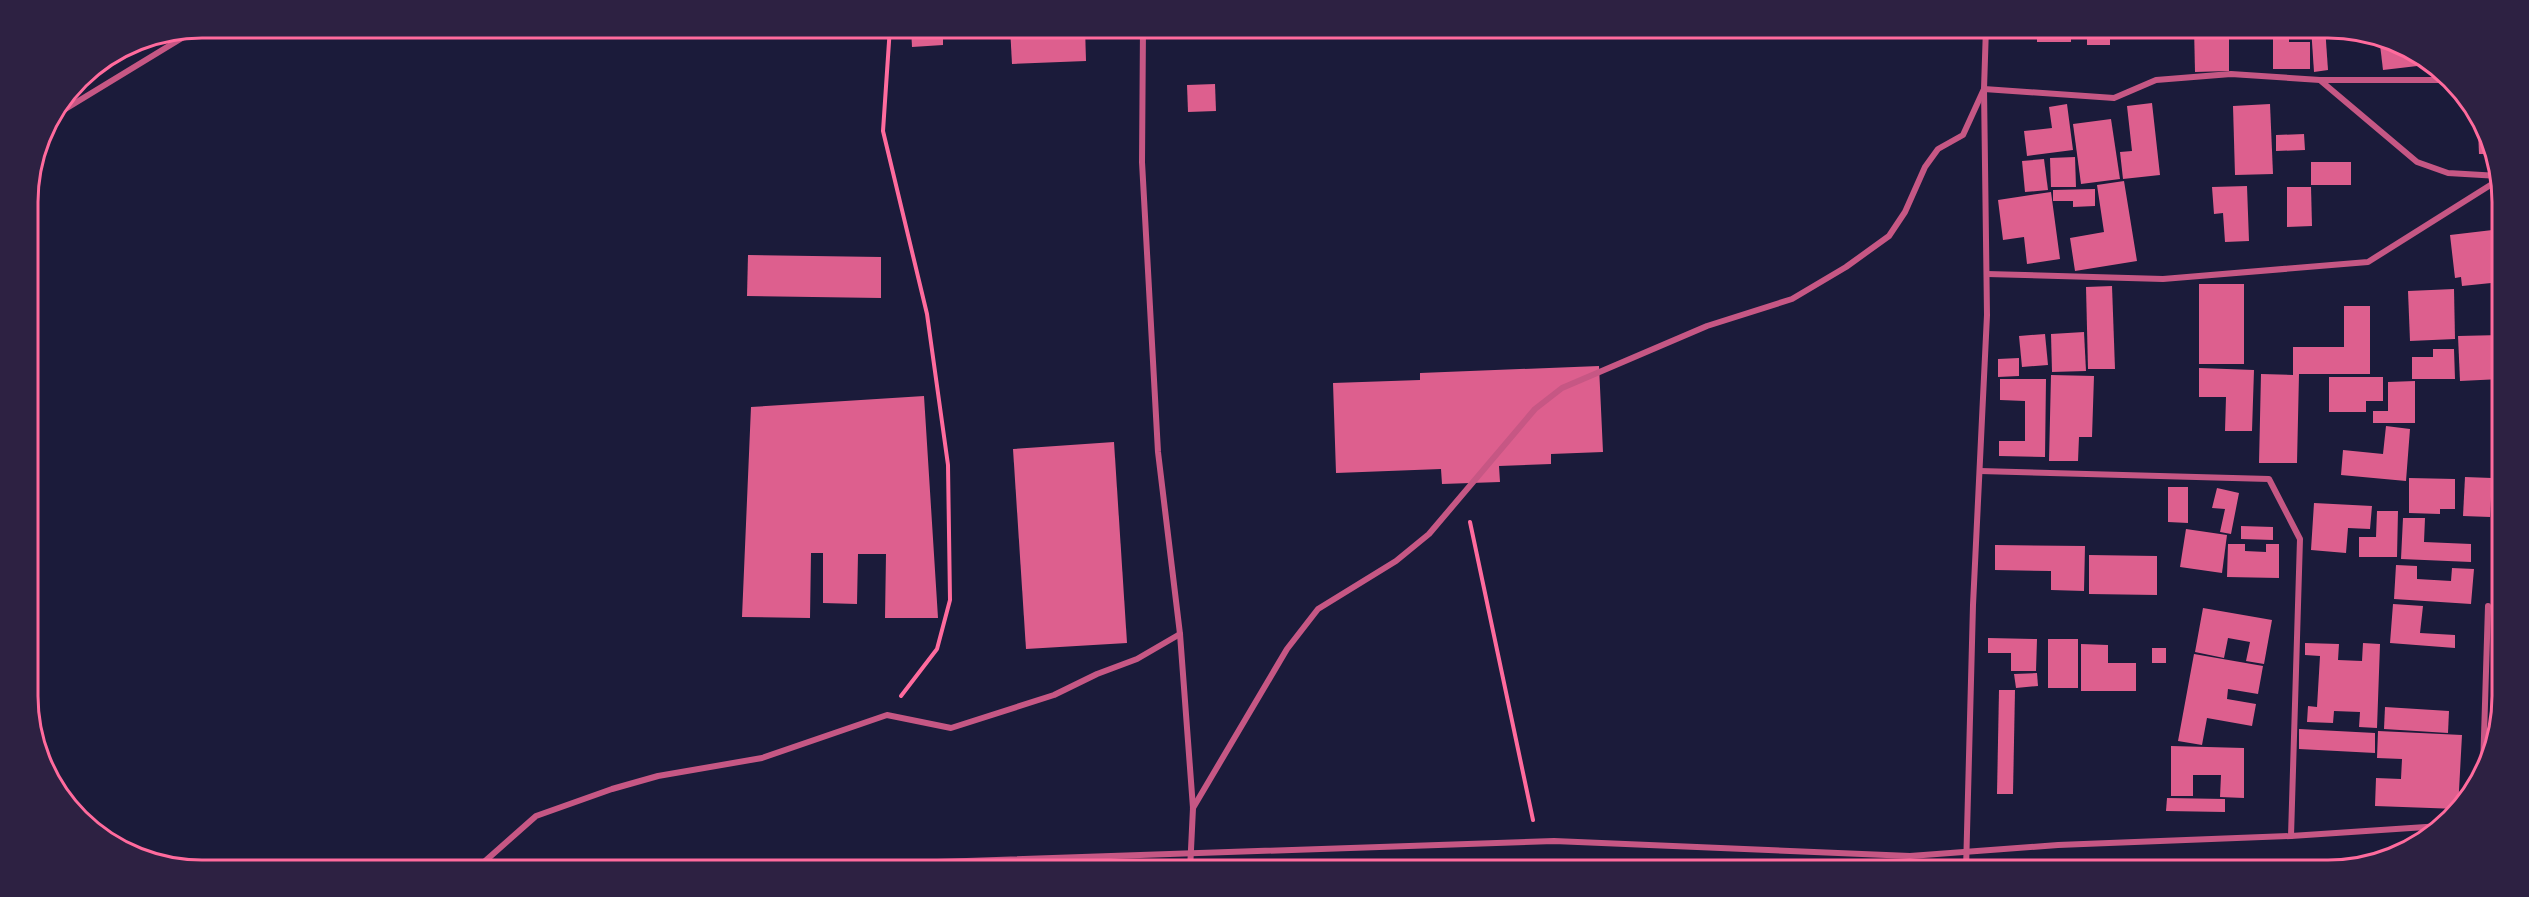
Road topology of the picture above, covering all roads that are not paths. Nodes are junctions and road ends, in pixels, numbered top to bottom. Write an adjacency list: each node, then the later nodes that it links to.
1 (1143, 38): 13 (street)
2 (1986, 38): 6 (street)
3 (180, 39): 7 (street)
4 (2320, 81): 5 (street); 6 (street); 8 (street)
5 (2438, 81)
6 (1984, 89): 10 (street); 15 (street)
7 (68, 108)
8 (2489, 177)
9 (2490, 184): 10 (street)
10 (1987, 274): 11 (street)
11 (1980, 471): 17 (street); 18 (street)
12 (2488, 606): 14 (street)
13 (1180, 634): 15 (street); 21 (street)
14 (2484, 745)
15 (1193, 808): 19 (street)
16 (2425, 827): 17 (street)
17 (2290, 836): 18 (street)
18 (1968, 852): 19 (street); 20 (street)
19 (1190, 855): 22 (street); 23 (street)
20 (1967, 859)
21 (486, 860)
22 (1033, 860)
23 (1190, 860)

